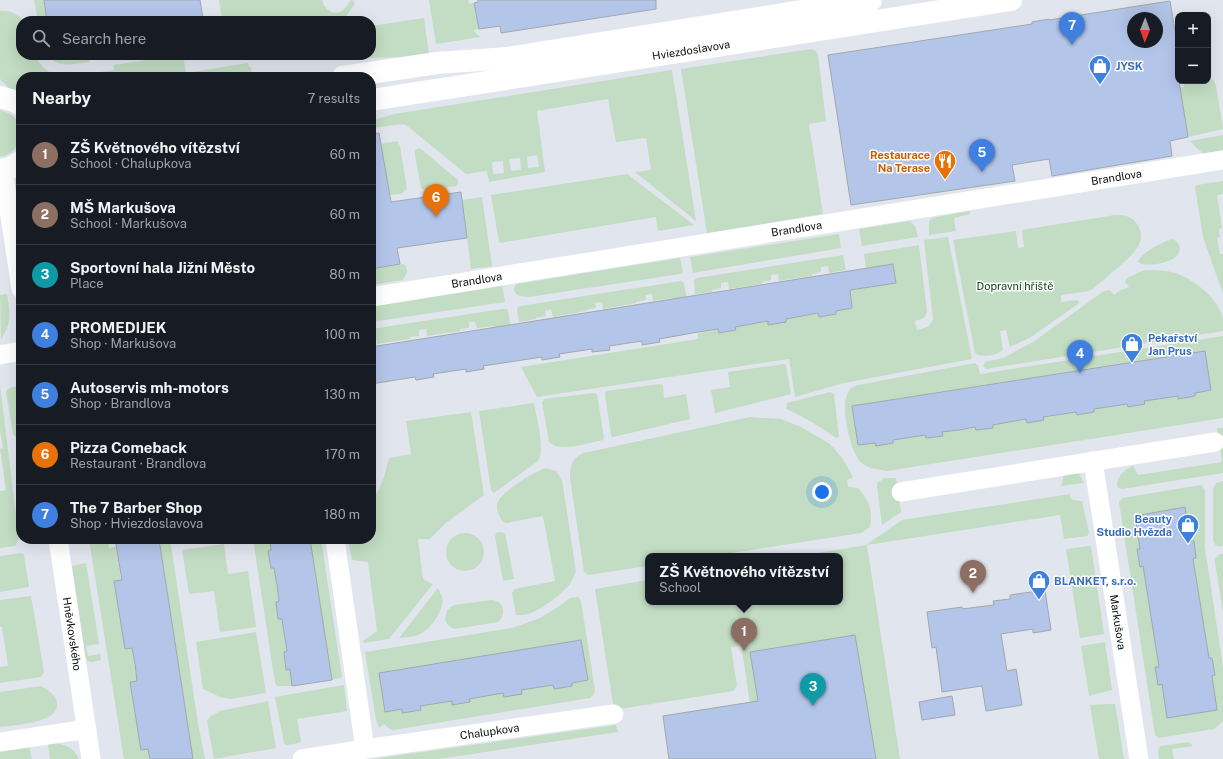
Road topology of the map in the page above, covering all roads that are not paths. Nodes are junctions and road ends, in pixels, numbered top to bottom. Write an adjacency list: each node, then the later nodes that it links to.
1 (871, 0): 3 (street, Hviezdoslavova)
2 (1012, 0): 5 (street, Hviezdoslavova)
3 (376, 72)
4 (0, 97): 6 (street)
5 (376, 99)
6 (16, 103)
7 (1223, 160): 10 (street, Brandlova)
8 (8, 167): 9 (street)
9 (16, 242)
10 (376, 296)
11 (16, 352): 12 (street)
12 (0, 355)
13 (1215, 442): 14 (street)
14 (1093, 461): 15 (street); 24 (street, Markušova)
15 (901, 492)
16 (59, 544): 19 (street, Hněvkovského)
17 (336, 544): 21 (street)
18 (614, 714): 21 (street, Chalupkova)
19 (86, 729): 20 (street); 22 (street, Hněvkovského)
20 (0, 742)
21 (365, 749): 23 (street, Chalupkova)
22 (91, 759)
23 (302, 759)
24 (1139, 759)

